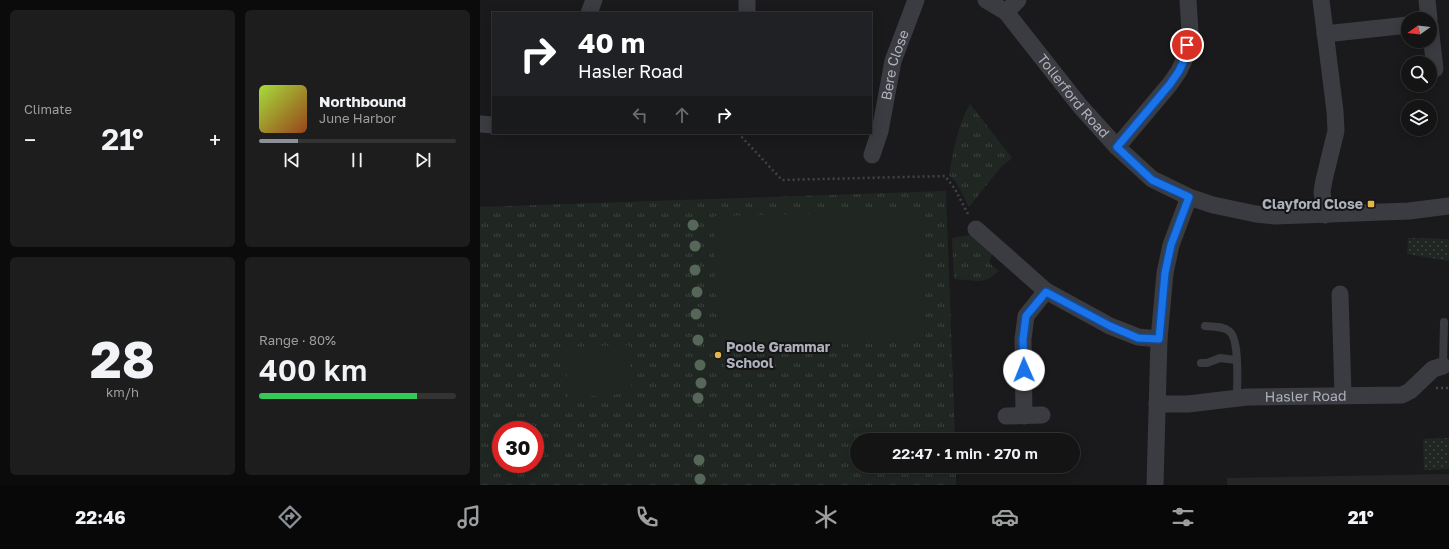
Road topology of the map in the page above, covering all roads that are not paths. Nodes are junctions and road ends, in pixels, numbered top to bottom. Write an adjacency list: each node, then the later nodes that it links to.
1 (594, 0): 9 (street)
2 (747, 0): 10 (street)
3 (916, 0): 18 (street, Bere Close)
4 (986, 0): 11 (street, Tollerford Road)
5 (1018, 0): 11 (street)
6 (1188, 0): 17 (street)
7 (1321, 0): 14 (street)
8 (1427, 0): 12 (street)
9 (589, 12)
10 (747, 12)
11 (1006, 12): 17 (street, Tollerford Road)
12 (1428, 12)
13 (1401, 26): 14 (street)
14 (1325, 34): 21 (street)
15 (480, 124): 16 (street)
16 (492, 125)
17 (1117, 147): 19 (street, Tollerford Road)
18 (872, 155)
19 (1189, 197): 21 (street, Tollerford Road); 27 (street)
20 (1449, 206): 21 (street, Tollerford Road)
21 (1325, 215)
22 (976, 229): 23 (street)
23 (1046, 292): 27 (street); 35 (street)
24 (1340, 294): 31 (street)
25 (1444, 322): 30 (lane)
26 (1205, 326): 28 (lane)
27 (1159, 339): 33 (street)
28 (1236, 360): 29 (lane); 32 (lane)
29 (1201, 363)
30 (1443, 366): 31 (street, Hasler Road)
31 (1343, 395): 32 (street, Hasler Road)
32 (1237, 398): 33 (street, Hasler Road)
33 (1157, 404): 37 (street)
34 (1006, 416): 35 (street)
35 (1024, 416): 36 (street)
36 (1042, 416)
37 (1155, 485)

